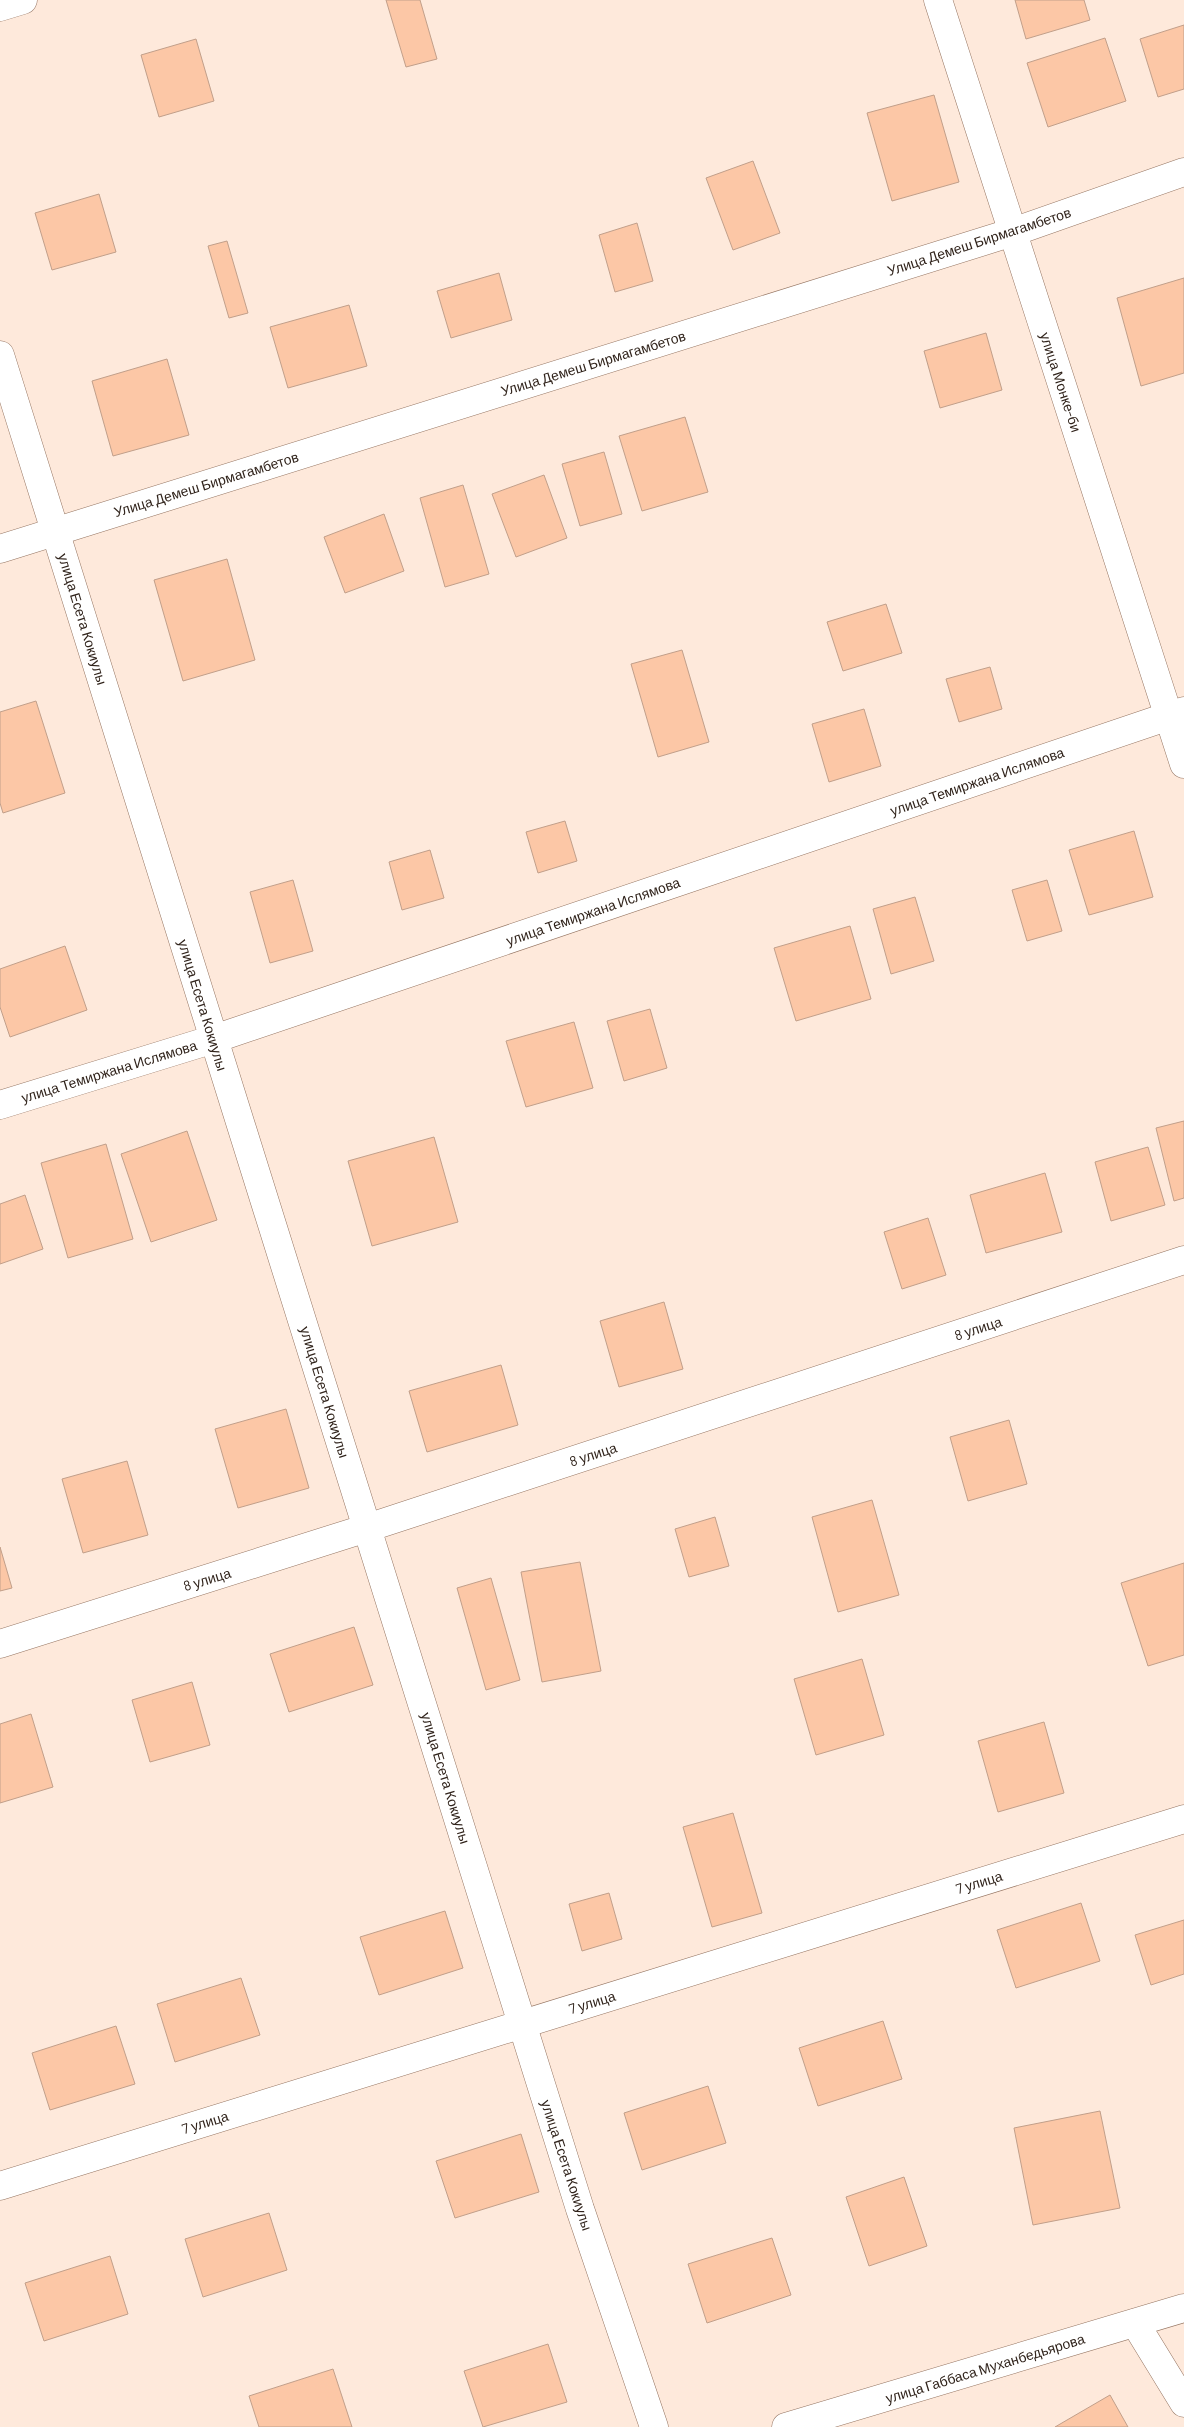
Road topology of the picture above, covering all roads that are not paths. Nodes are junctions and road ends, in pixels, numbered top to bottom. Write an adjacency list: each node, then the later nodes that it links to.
1 (23, 0): 3 (street)
2 (938, 0): 5 (street, улица Монке-би)
3 (0, 7)
4 (1184, 172): 5 (street, Улица Демеш Бирмагамбетов)
5 (1013, 232): 7 (street, Улица Демеш Бирмагамбетов); 9 (street, улица Монке-би)
6 (0, 355): 7 (street, улица Есета Кокиулы)
7 (55, 531): 8 (street, Улица Демеш Бирмагамбетов); 11 (street, улица Есета Кокиулы)
8 (0, 549)
9 (1177, 714): 10 (street, улица Монке-би); 11 (street, улица Темиржана Ислямова)
10 (1184, 764)
11 (214, 1039): 12 (street, улица Темиржана Ислямова); 14 (street, улица Есета Кокиулы)
12 (0, 1105)
13 (1184, 1260): 14 (street, 8 улица)
14 (367, 1528): 15 (street, 8 улица); 17 (street, улица Есета Кокиулы)
15 (0, 1644)
16 (1184, 1819): 17 (street, 7 улица)
17 (522, 2023): 18 (street, 7 улица); 22 (street, улица Есета Кокиулы)
18 (0, 2186)
19 (1184, 2308): 20 (street, улица Габбаса Муханбедьярова)
20 (1135, 2323): 21 (street); 23 (street, улица Габбаса Муханбедьярова)
21 (1184, 2403)
22 (654, 2427)
23 (786, 2427)

